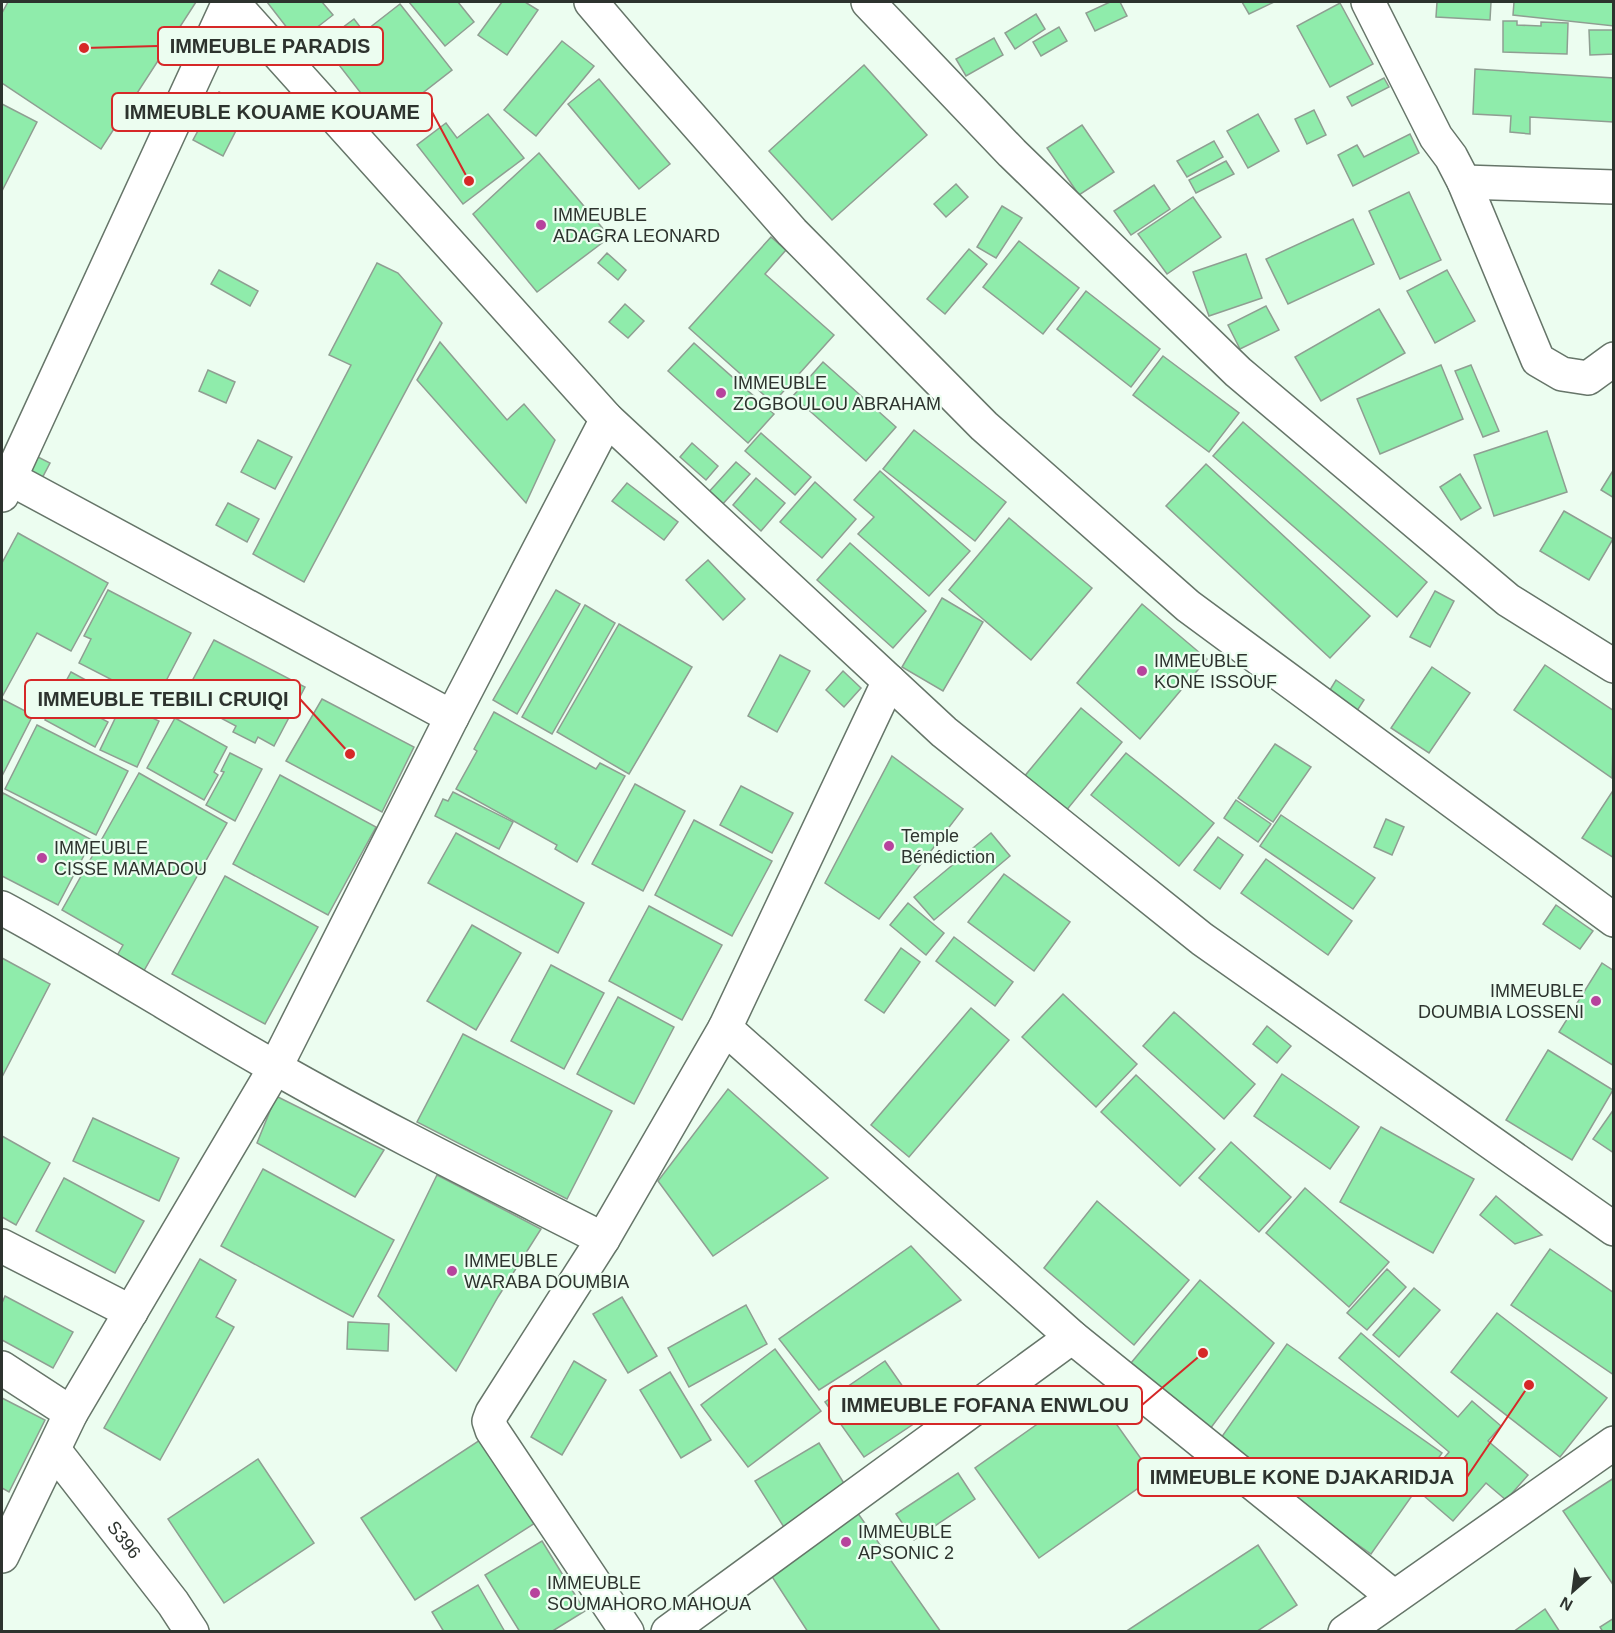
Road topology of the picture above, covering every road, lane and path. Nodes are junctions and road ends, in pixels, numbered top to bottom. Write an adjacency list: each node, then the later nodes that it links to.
1 (230, 2): 8 (street); 9 (street)
2 (591, 2): 14 (street)
3 (868, 2): 10 (street)
4 (1368, 2): 5 (street)
5 (1464, 182): 6 (street); 7 (street)
6 (1614, 188)
7 (1614, 359)
8 (607, 419): 11 (street); 12 (street)
9 (4, 483): 12 (street)
10 (1614, 666)
11 (890, 681): 15 (street); 17 (street)
12 (452, 717): 16 (street)
13 (2, 908): 16 (street)
14 (1614, 920)
15 (725, 1028): 18 (street); 21 (street)
16 (275, 1068): 18 (street); 20 (street)
17 (1613, 1228)
18 (603, 1239): 29 (street)
19 (2, 1246): 20 (street)
20 (131, 1312): 23 (street)
21 (1072, 1337): 27 (street); 30 (street)
22 (2, 1368): 23 (street)
23 (71, 1413): 25 (street)
24 (1614, 1443): 27 (street)
25 (54, 1450): 26 (street); 28 (street, S396)
26 (2, 1556)
27 (1394, 1597): 31 (street)
28 (192, 1632)
29 (627, 1632)
30 (668, 1632)
31 (1345, 1632)

